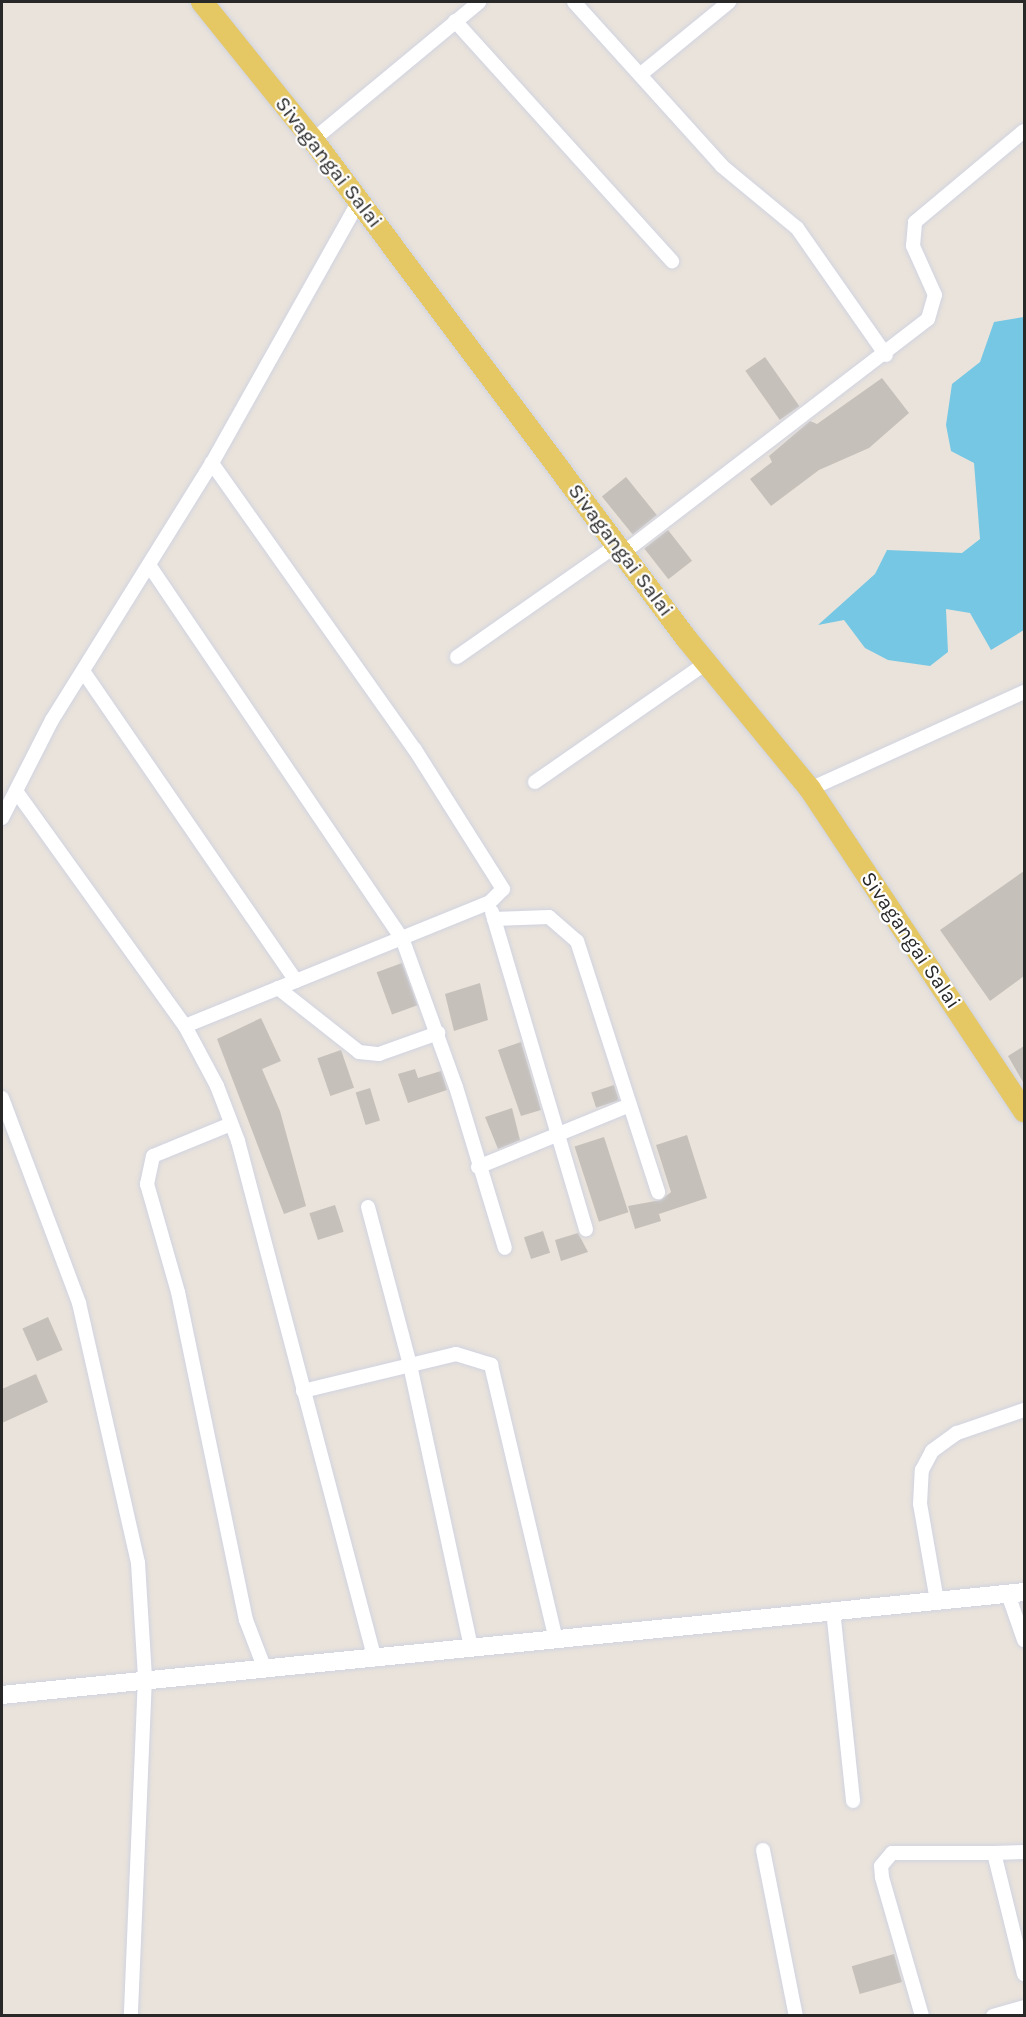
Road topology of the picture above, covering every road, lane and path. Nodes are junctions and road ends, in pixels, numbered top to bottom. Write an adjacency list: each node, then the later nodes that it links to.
1 (202, 2): 8 (main road, Sivagangai Salai)
2 (479, 2): 5 (street)
3 (574, 2): 6 (street)
4 (729, 2): 6 (street)
5 (456, 21): 8 (street); 10 (street)
6 (641, 74): 11 (street)
7 (1024, 131): 11 (street)
8 (313, 140): 9 (main road, Sivagangai Salai)
9 (359, 201): 12 (street); 13 (main road, Sivagangai Salai)
10 (672, 261)
11 (886, 355): 13 (street)
12 (212, 463): 14 (street); 23 (street)
13 (620, 549): 15 (street); 16 (main road, Sivagangai Salai)
14 (149, 565): 17 (street); 25 (street)
15 (457, 657)
16 (706, 663): 19 (street); 20 (main road, Sivagangai Salai)
17 (83, 671): 21 (street); 26 (street)
18 (1024, 692): 20 (street)
19 (535, 782)
20 (810, 789): 32 (main road, Sivagangai Salai)
21 (16, 791): 22 (street); 28 (street)
22 (2, 818)
23 (490, 903): 24 (street); 25 (street)
24 (494, 919): 31 (street); 34 (street)
25 (402, 938): 26 (street); 29 (street)
26 (296, 981): 27 (street)
27 (278, 988): 28 (street); 29 (street)
28 (185, 1026): 33 (street)
29 (438, 1033): 35 (street)
30 (2, 1098): 51 (street)
31 (630, 1105): 34 (street); 36 (street)
32 (1024, 1109)
33 (231, 1124): 41 (street); 50 (street)
34 (555, 1135): 35 (street); 38 (street)
35 (478, 1167): 39 (street)
36 (658, 1192)
37 (368, 1207): 40 (street)
38 (586, 1229)
39 (505, 1248)
40 (410, 1365): 41 (street); 46 (street); 48 (street)
41 (303, 1391): 49 (street)
42 (1024, 1410): 44 (street)
43 (1016, 1593): 44 (street); 47 (street)
44 (937, 1600): 45 (street)
45 (833, 1610): 46 (street); 53 (street)
46 (555, 1636): 48 (street)
47 (1024, 1640)
48 (471, 1646): 49 (street)
49 (374, 1656): 50 (street)
50 (264, 1667): 51 (street)
51 (145, 1677): 52 (street); 59 (street)
52 (2, 1695)
53 (853, 1801)
54 (763, 1850): 60 (street)
55 (1024, 1852): 56 (street)
56 (994, 1853): 57 (street); 61 (street)
57 (1024, 1974)
58 (1024, 2007): 62 (street)
59 (131, 2016)
60 (796, 2016)
61 (922, 2016)
62 (993, 2016)

